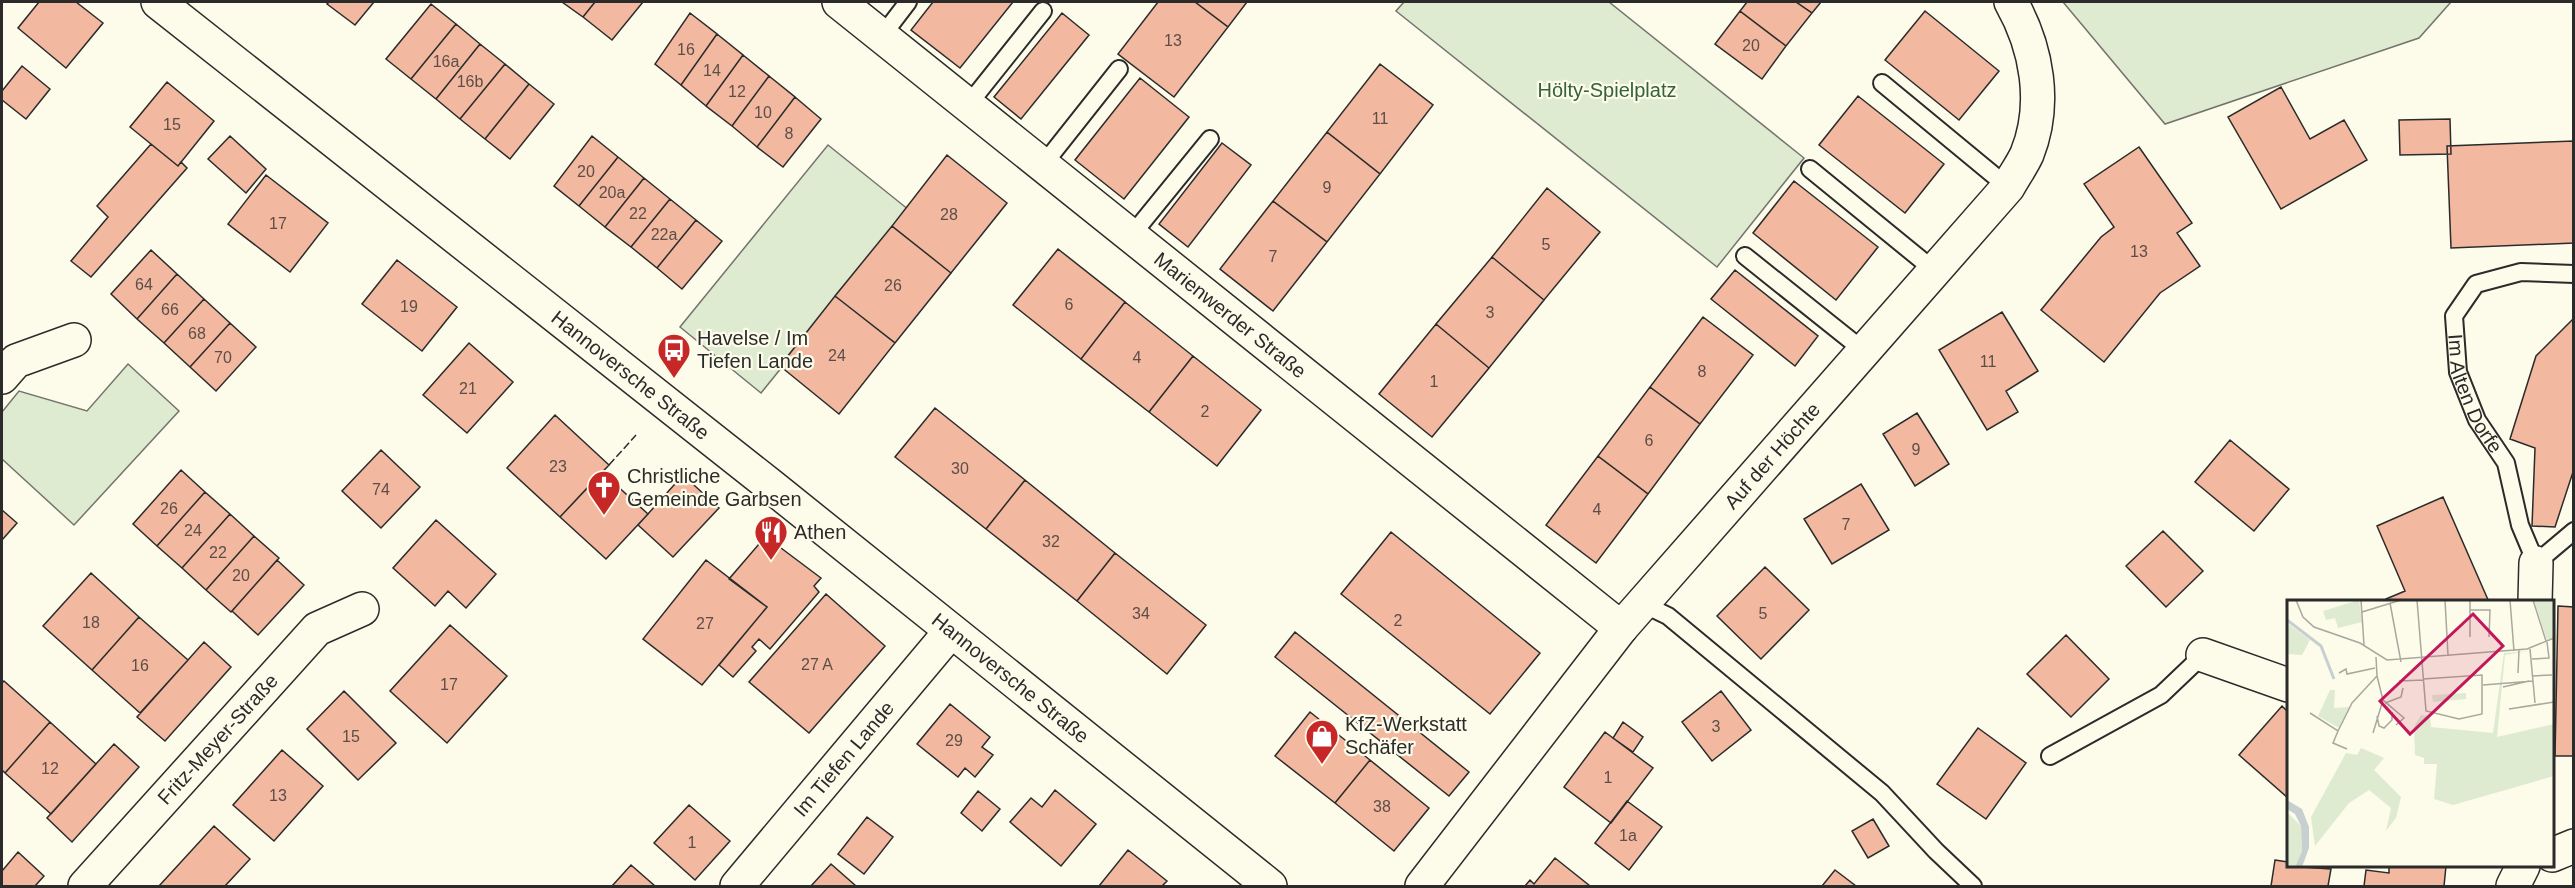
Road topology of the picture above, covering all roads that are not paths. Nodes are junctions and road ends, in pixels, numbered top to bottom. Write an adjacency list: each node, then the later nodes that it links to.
1 (158, 2): 27 (street, Hannoversche Straße)
2 (839, 2): 6 (street, Marienwerder Straße)
3 (908, 2): 6 (lane)
4 (2011, 2): 13 (street, Auf der Höchte)
5 (1043, 10): 9 (lane)
6 (882, 36): 9 (street, Marienwerder Straße)
7 (1119, 69): 11 (lane)
8 (1882, 83): 13 (lane)
9 (968, 105): 11 (street, Marienwerder Straße)
10 (1210, 139): 14 (lane)
11 (1043, 165): 14 (street, Marienwerder Straße)
12 (1810, 169): 16 (lane)
13 (2008, 187): 16 (street, Auf der Höchte)
14 (1131, 236): 26 (street, Marienwerder Straße)
15 (1745, 256): 19 (lane)
16 (1935, 271): 19 (street, Auf der Höchte)
17 (2574, 274): 22 (lane, Im Alten Dorfe)
18 (74, 340): 20 (street)
19 (1864, 351): 24 (street, Auf der Höchte)
20 (2, 377)
21 (2574, 531): 22 (lane)
22 (2536, 562): 23 (street, Im Alten Dorfe)
23 (2535, 600)
24 (1643, 604): 26 (street, Auf der Höchte); 37 (lane)
25 (362, 609): 33 (street, Fritz-Meyer-Straße)
26 (1621, 628): 36 (street, Auf der Höchte)
27 (951, 630): 34 (street, Im Tiefen Lande); 35 (street, Hannoversche Straße)
28 (2203, 655): 29 (street); 30 (lane)
29 (2287, 684)
30 (2050, 756)
31 (2574, 846): 32 (street)
32 (2554, 855)
33 (85, 886)
34 (737, 886)
35 (1270, 886)
36 (1422, 886)
37 (1973, 886)

